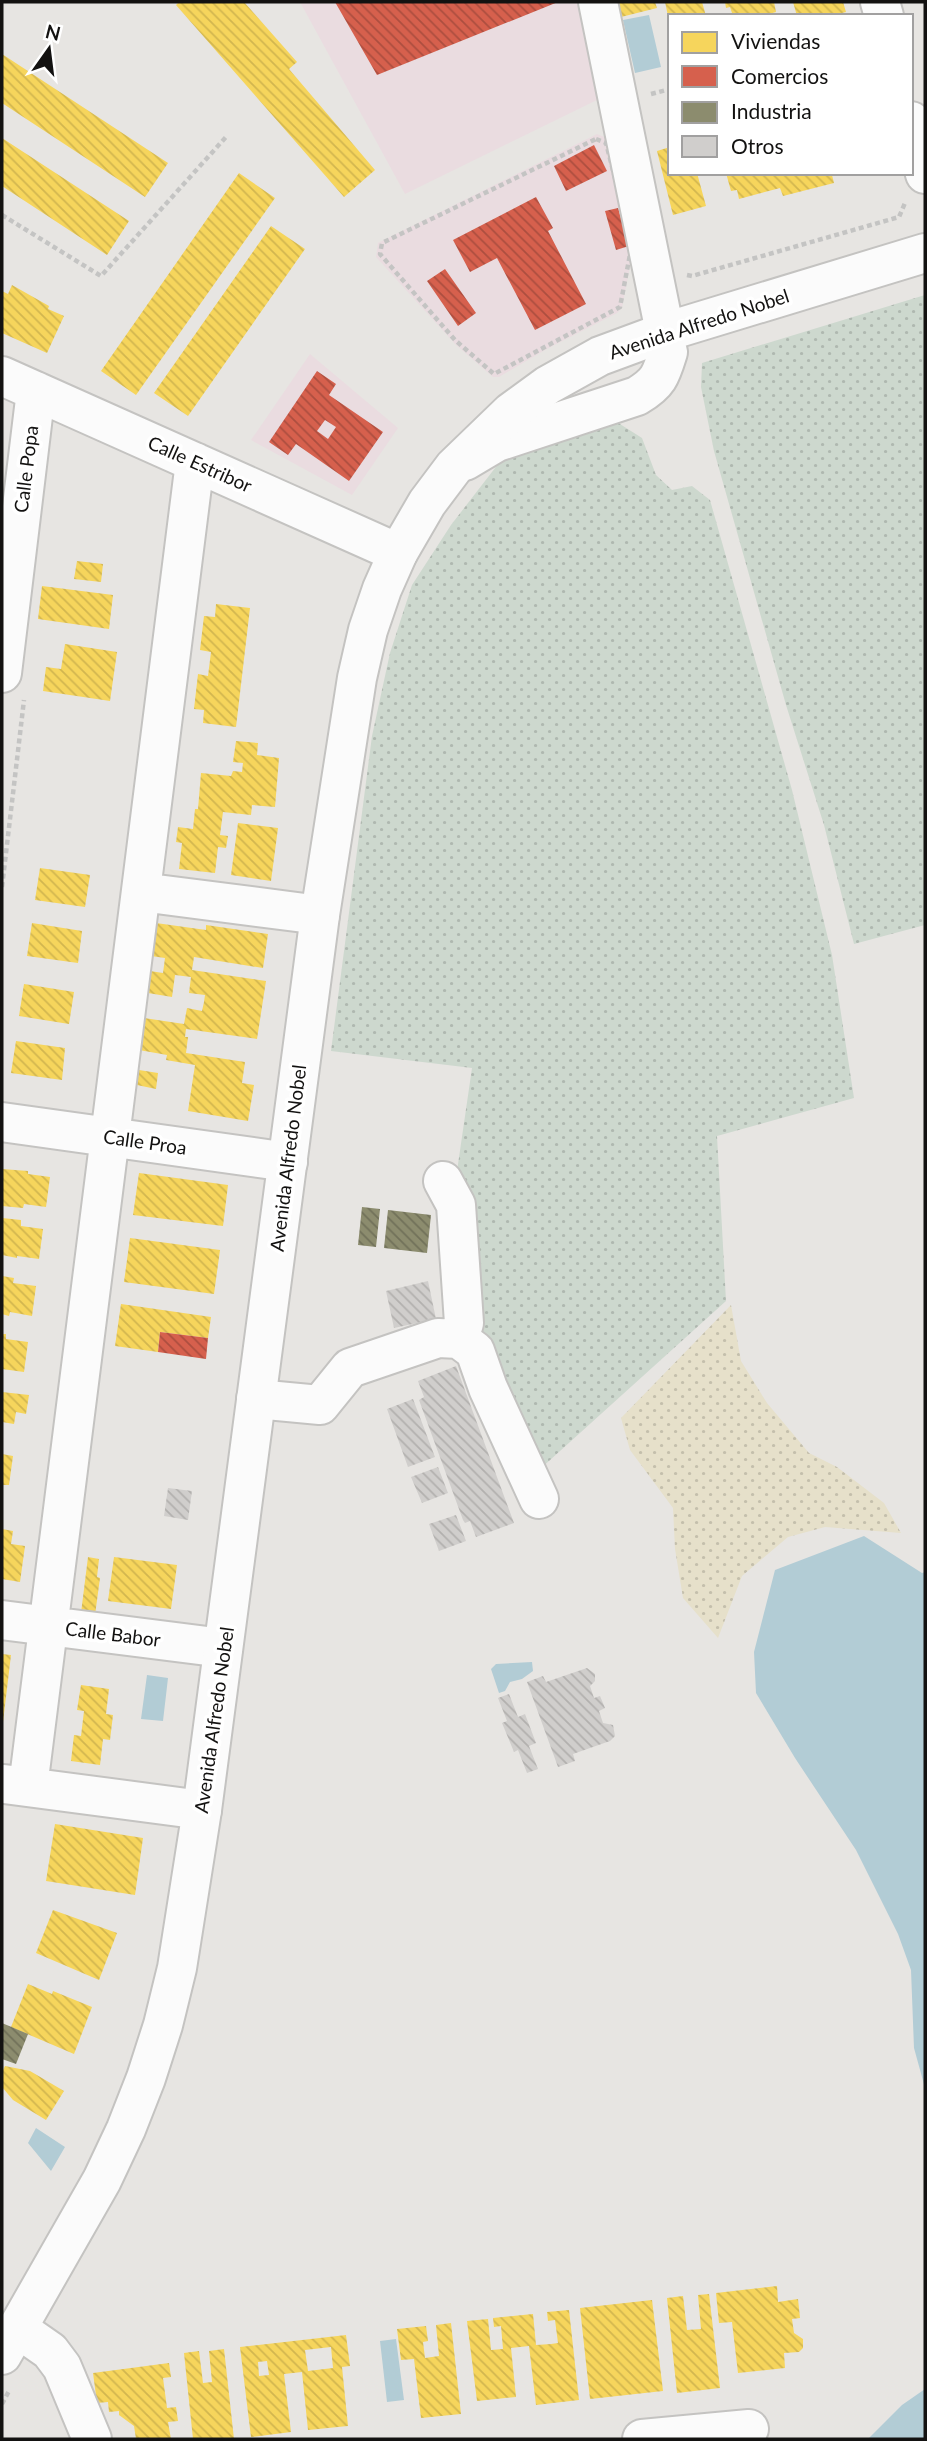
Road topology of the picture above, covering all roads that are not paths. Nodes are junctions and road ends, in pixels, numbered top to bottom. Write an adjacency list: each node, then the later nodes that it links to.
1 (598, 2): 5 (main road)
2 (913, 147): 3 (main road)
3 (916, 185)
4 (925, 253): 5 (main road, Avenida Alfredo Nobel)
5 (666, 342): 9 (main road, Avenida Alfredo Nobel); 9 (main road)
6 (2, 376): 7 (main road, Calle Estribor)
7 (36, 391): 8 (main road, Calle Estribor); 11 (main road, Calle Popa)
8 (195, 463): 10 (main road, Calle Estribor); 12 (main road)
9 (454, 467): 10 (main road, Avenida Alfredo Nobel)
10 (398, 553): 13 (main road, Avenida Alfredo Nobel)
11 (2, 673)
12 (141, 892): 13 (main road); 15 (main road)
13 (320, 915): 16 (main road, Avenida Alfredo Nobel)
14 (2, 1122): 15 (main road, Calle Proa)
15 (110, 1137): 16 (main road, Calle Proa); 22 (main road)
16 (288, 1161): 19 (main road, Avenida Alfredo Nobel)
17 (443, 1181): 18 (main road)
18 (459, 1339): 19 (main road); 20 (main road)
19 (256, 1399): 23 (main road, Avenida Alfredo Nobel)
20 (539, 1499)
21 (2, 1620): 22 (main road, Calle Babor)
22 (48, 1626): 23 (main road, Calle Babor); 24 (main road)
23 (223, 1648): 25 (main road, Avenida Alfredo Nobel)
24 (15, 1785): 25 (main road)
25 (202, 1810): 26 (main road, Avenida Alfredo Nobel)
26 (9, 2342): 28 (main road)
27 (749, 2429): 29 (main road)
28 (92, 2439)
29 (642, 2439)

